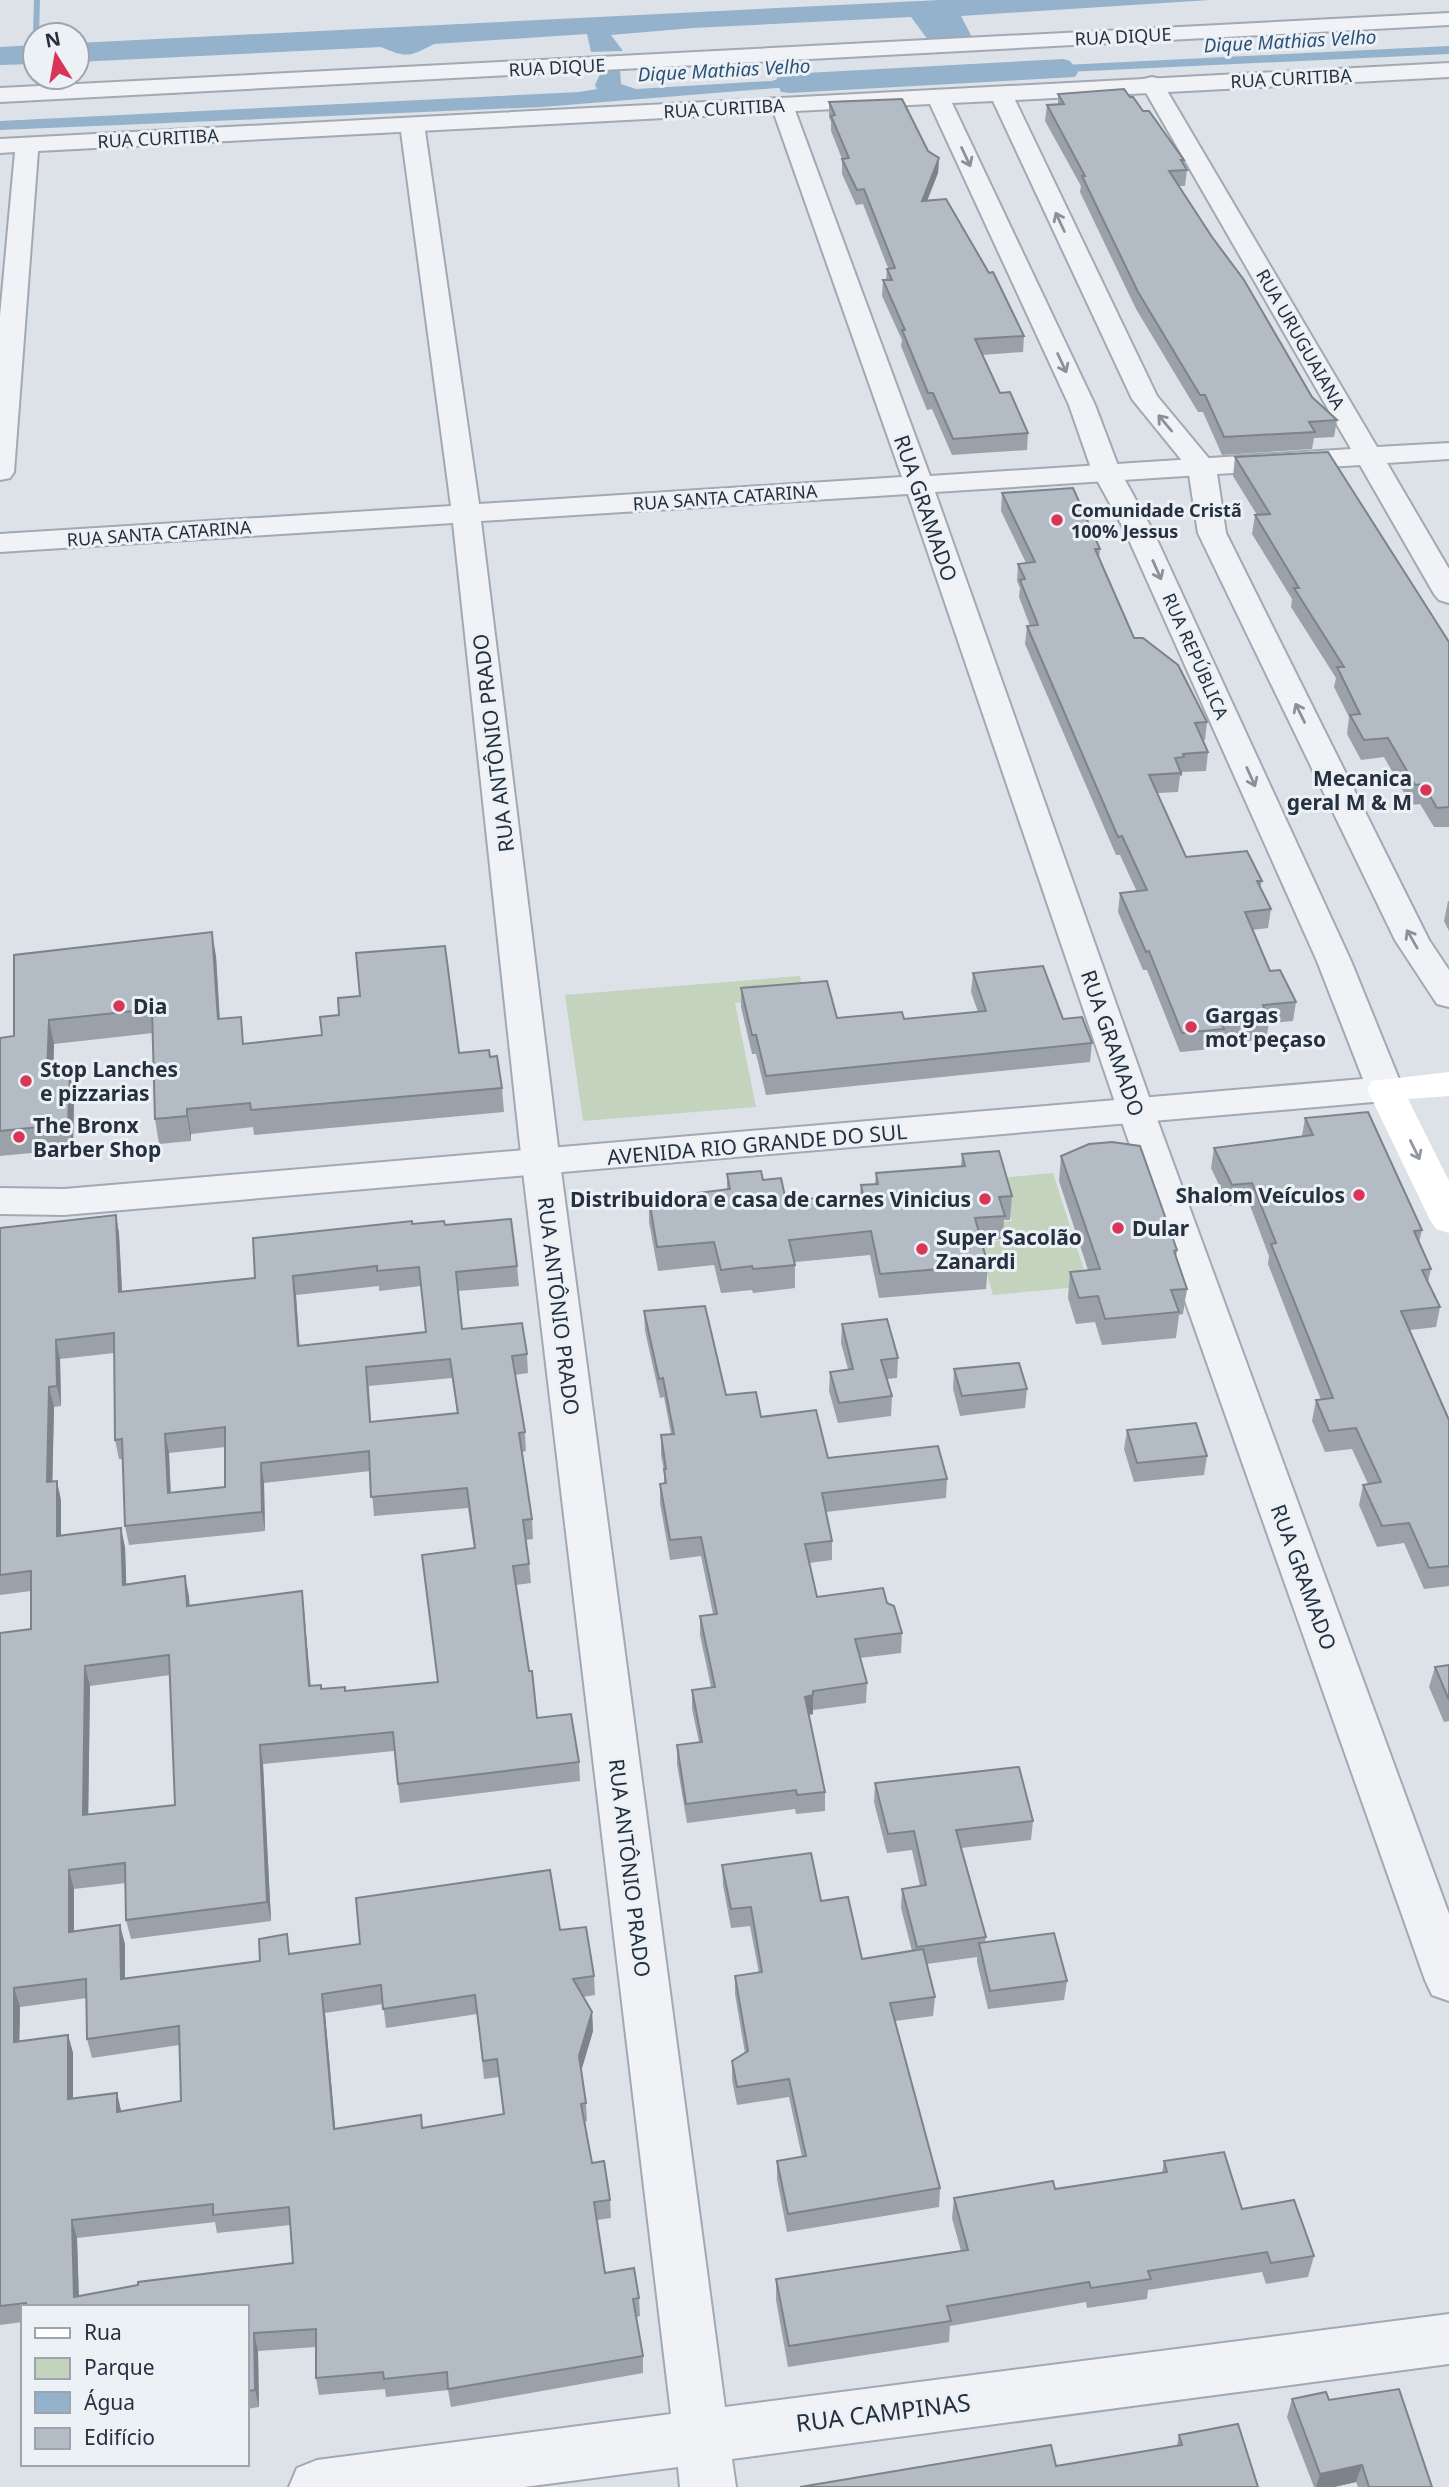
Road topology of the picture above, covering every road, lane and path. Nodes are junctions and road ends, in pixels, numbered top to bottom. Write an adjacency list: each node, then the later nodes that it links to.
1 (1449, 19): 5 (street, RUA DIQUE)
2 (1449, 70): 3 (street, RUA CURITIBA)
3 (1152, 84): 4 (street, RUA CURITIBA); 16 (street, RUA URUGUAIANA)
4 (1000, 92): 6 (street, RUA CURITIBA); 11 (street, one-way to 4)
5 (0, 95)
6 (937, 95): 7 (street, RUA CURITIBA); 12 (street, RUA REPÚBLICA, one-way to 12)
7 (782, 105): 8 (street, RUA CURITIBA); 20 (street, RUA GRAMADO)
8 (412, 124): 9 (street, RUA CURITIBA); 21 (street, RUA ANTÔNIO PRADO)
9 (27, 145): 10 (street, RUA CURITIBA); 19 (street)
10 (0, 146)
11 (1069, 282): 12 (street); 13 (street)
12 (1025, 285): 14 (street, RUA REPÚBLICA)
13 (1085, 314): 14 (street); 17 (street, one-way to 13)
14 (1040, 317): 18 (street, RUA REPÚBLICA, one-way to 18)
15 (1449, 451): 16 (street, RUA SANTA CATARINA)
16 (1370, 456): 17 (street, RUA SANTA CATARINA); 23 (street, RUA URUGUAIANA)
17 (1202, 467): 18 (street, RUA SANTA CATARINA); 24 (street, one-way to 17)
18 (1106, 471): 20 (street, RUA SANTA CATARINA); 26 (street, RUA REPÚBLICA, one-way to 26)
19 (0, 472)
20 (919, 485): 21 (street, RUA SANTA CATARINA); 27 (street, RUA GRAMADO)
21 (466, 513): 22 (street, RUA SANTA CATARINA); 28 (street, RUA ANTÔNIO PRADO)
22 (0, 543)
23 (1449, 594)
24 (1449, 996)
25 (1449, 1084): 26 (main road, AVENIDA RIO GRANDE DO SUL)
26 (1385, 1089): 27 (street, AVENIDA RIO GRANDE DO SUL); 32 (main road, RUA REPÚBLICA, one-way to 32)
27 (1136, 1111): 28 (street, AVENIDA RIO GRANDE DO SUL); 33 (street, RUA GRAMADO)
28 (541, 1163): 30 (street, AVENIDA RIO GRANDE DO SUL); 35 (street, RUA ANTÔNIO PRADO)
29 (0, 1201): 30 (street, AVENIDA RIO GRANDE DO SUL)
30 (64, 1202): 31 (street, AVENIDA RIO GRANDE DO SUL)
31 (0, 1218)
32 (1449, 1220)
33 (1449, 1980)
34 (1449, 2339): 35 (street, RUA CAMPINAS)
35 (701, 2435): 36 (street, RUA CAMPINAS); 37 (street, RUA ANTÔNIO PRADO)
36 (317, 2487)
37 (708, 2487)

